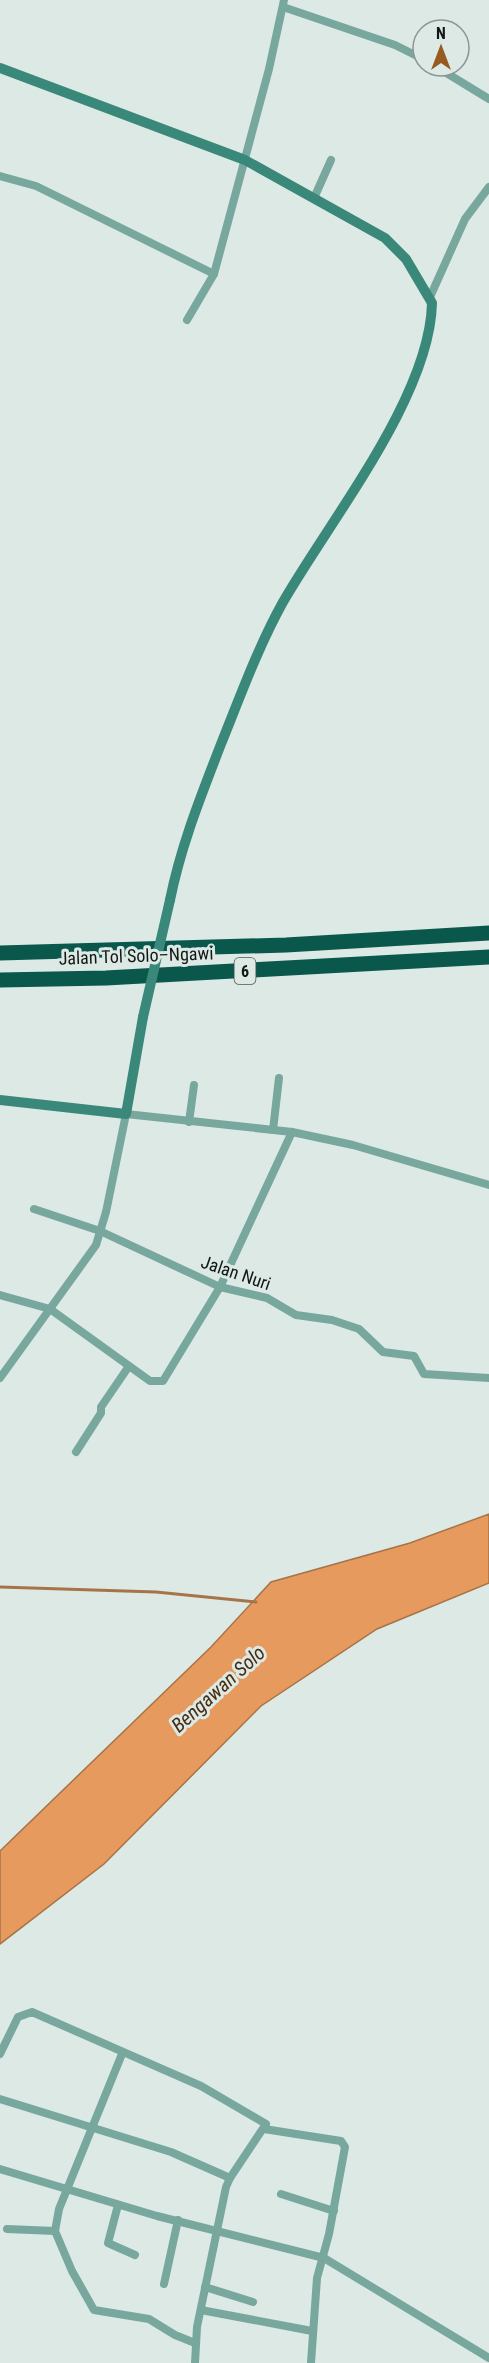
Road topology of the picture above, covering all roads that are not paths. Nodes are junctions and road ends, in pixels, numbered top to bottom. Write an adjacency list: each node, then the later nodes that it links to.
1 (284, 3): 2 (street); 6 (street)
2 (411, 53)
3 (0, 68): 6 (street)
4 (455, 78): 5 (street)
5 (489, 99)
6 (245, 160): 10 (street); 11 (street)
7 (330, 160): 10 (street)
8 (0, 176): 11 (street)
9 (489, 187): 12 (street)
10 (314, 198): 12 (street)
11 (214, 274): 13 (street)
12 (430, 297): 21 (street, bridge)
13 (188, 320)
14 (489, 933): 15 (highway, Jalan Tol Solo–Ngawi / 6)
15 (0, 953)
16 (489, 957): 17 (highway, Jalan Tol Solo–Ngawi / 6)
17 (0, 980)
18 (279, 1078): 23 (street)
19 (194, 1085): 22 (street)
20 (0, 1100): 21 (street)
21 (126, 1114): 22 (street); 27 (street)
22 (189, 1122): 23 (street)
23 (273, 1130): 24 (street)
24 (291, 1132): 25 (street); 28 (street)
25 (488, 1183)
26 (34, 1209): 27 (street, Jalan Nuri)
27 (100, 1231): 28 (street, Jalan Nuri); 30 (street)
28 (220, 1287): 31 (street); 33 (street, Jalan Nuri)
29 (0, 1295): 30 (street)
30 (50, 1308): 31 (street); 32 (street)
31 (129, 1366): 34 (street)
32 (0, 1378)
33 (489, 1378)
34 (76, 1452)
35 (0, 2054): 36 (street)
36 (122, 2054): 38 (street); 39 (street)
37 (0, 2099): 38 (street)
38 (91, 2128): 41 (street); 42 (street)
39 (264, 2129): 41 (street); 45 (street)
40 (0, 2169): 42 (street)
41 (230, 2178): 49 (street)
42 (68, 2190): 44 (street); 48 (street)
43 (280, 2194): 45 (street)
44 (118, 2205): 46 (street); 50 (street)
45 (334, 2211): 51 (street)
46 (178, 2220): 49 (street); 52 (street)
47 (7, 2229): 48 (street)
48 (55, 2230): 57 (street)
49 (218, 2232): 51 (street); 53 (street)
50 (135, 2255)
51 (324, 2259): 56 (street); 58 (street)
52 (165, 2284)
53 (205, 2287): 54 (street); 55 (street)
54 (253, 2302)
55 (201, 2310): 56 (street); 57 (street)
56 (312, 2331): 60 (street)
57 (195, 2343): 59 (street)
58 (489, 2358)
59 (195, 2363)
60 (310, 2363)

